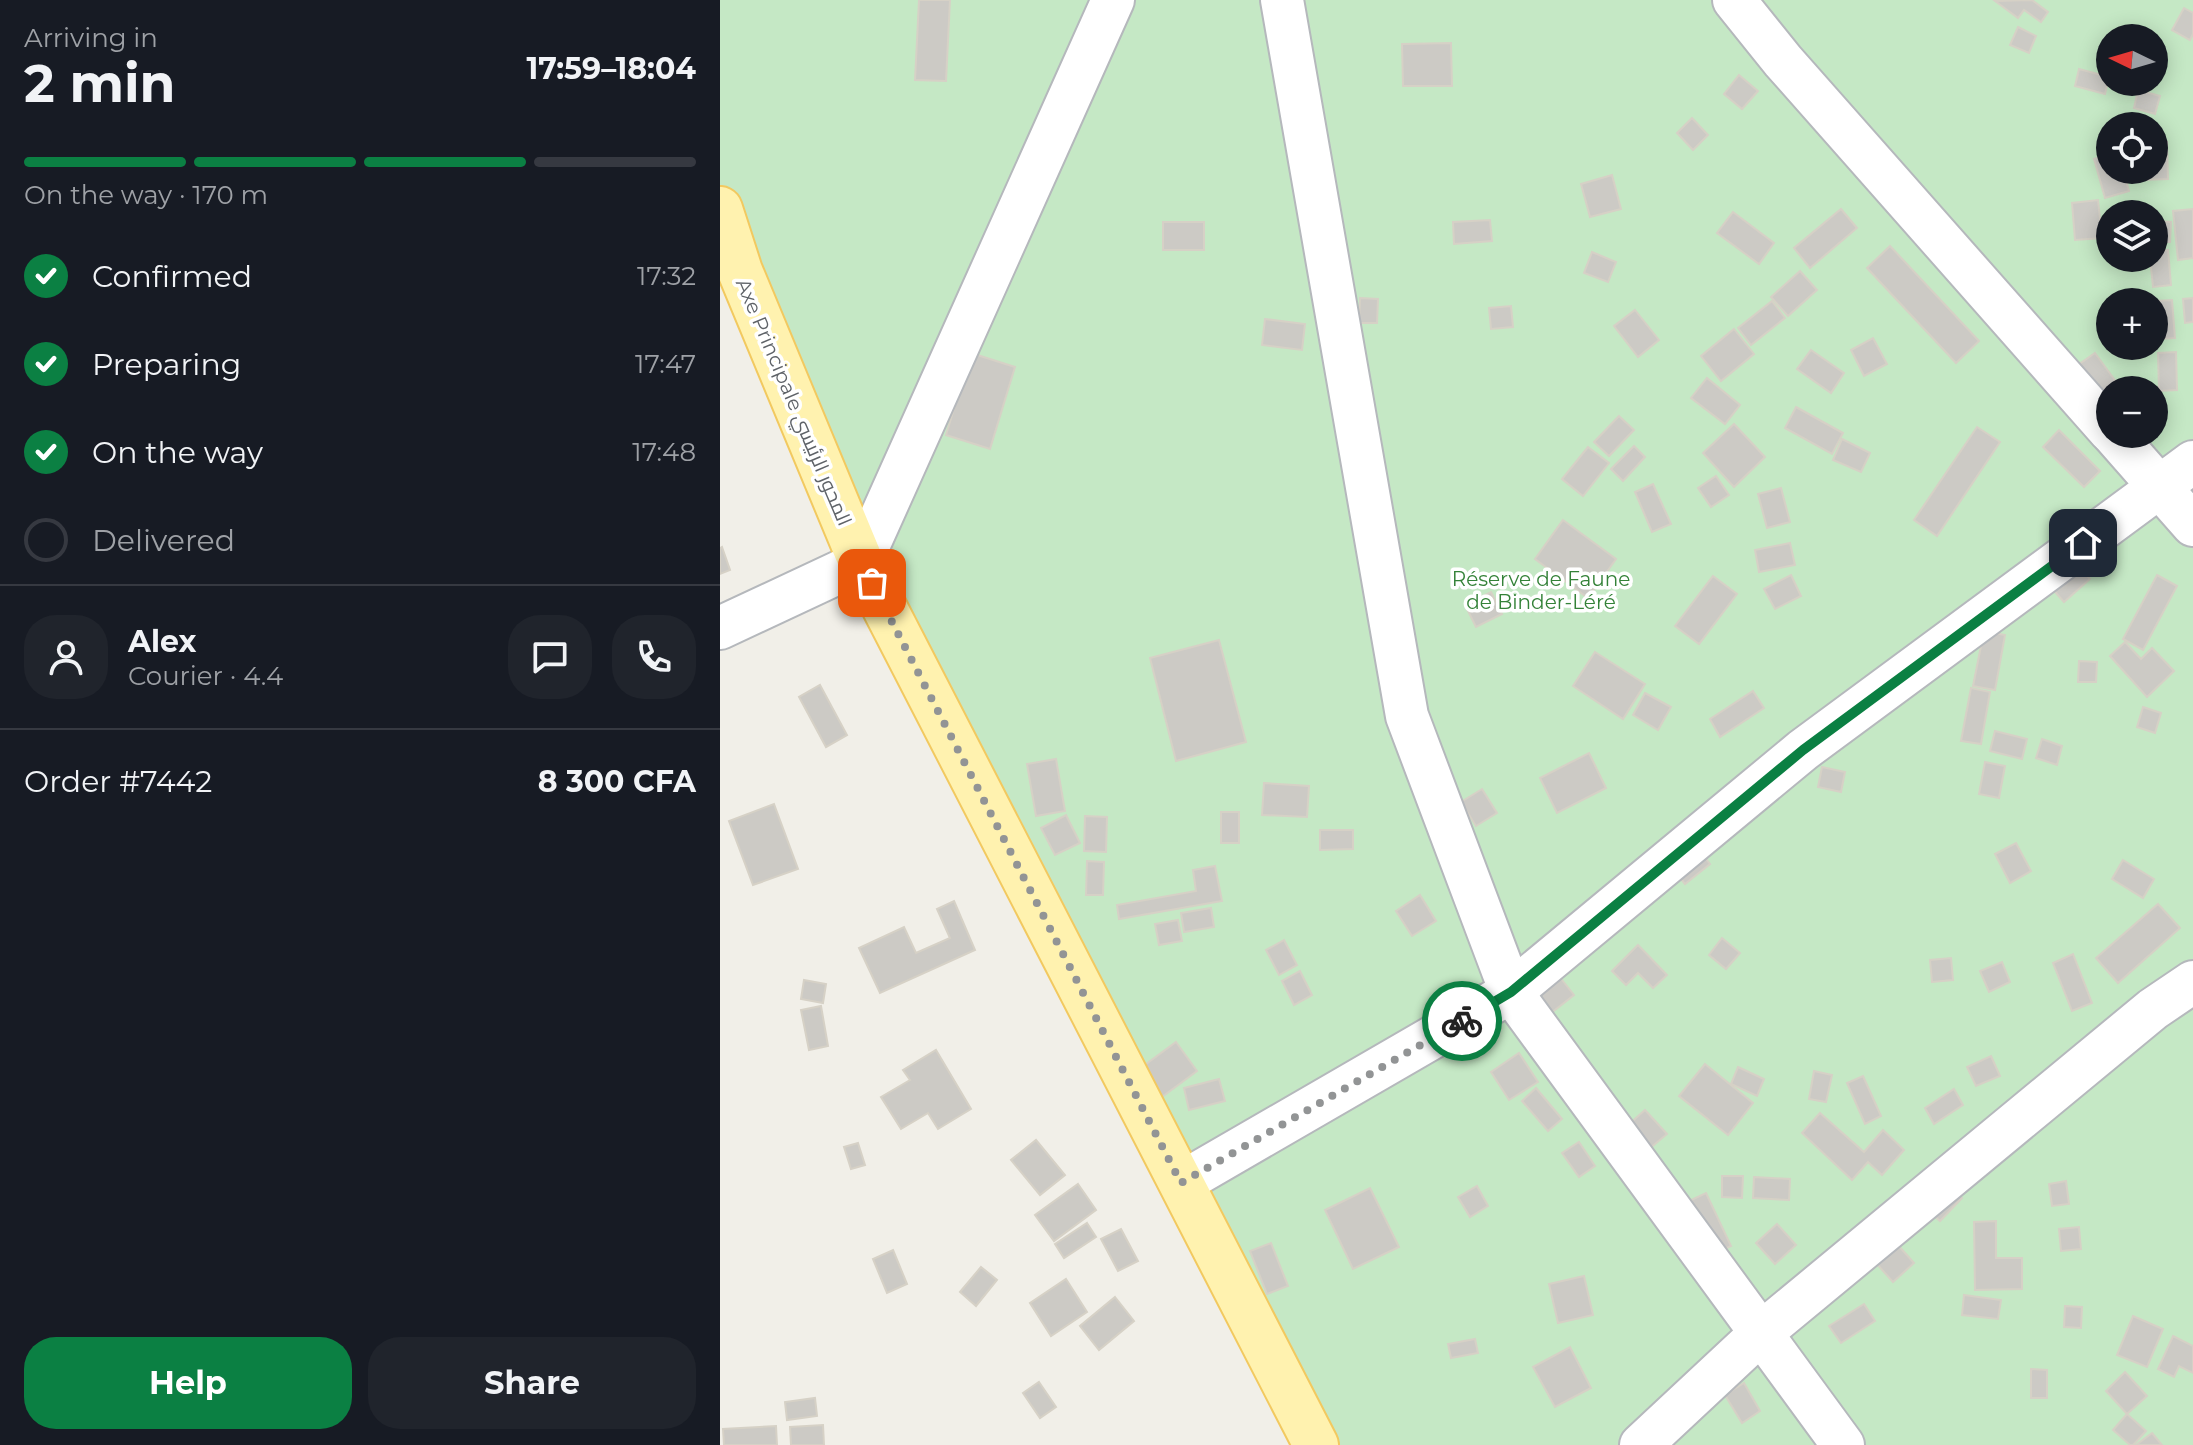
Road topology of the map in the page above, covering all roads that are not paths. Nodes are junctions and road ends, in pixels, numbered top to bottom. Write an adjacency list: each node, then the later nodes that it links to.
1 (1113, 0): 10 (street)
2 (1282, 0): 13 (street)
3 (1734, 0): 5 (street)
4 (720, 209): 10 (main road, Axe Principale المحور الرئيسي)
5 (2096, 415)
6 (2125, 448): 8 (street)
7 (2193, 462): 8 (street)
8 (2159, 487): 9 (street); 13 (street)
9 (2193, 525)
10 (861, 562): 11 (street); 14 (main road, Axe Principale المحور الرئيسي)
11 (720, 628)
12 (2193, 982): 15 (street)
13 (1511, 992): 14 (street); 15 (street)
14 (1181, 1183): 16 (main road, Axe Principale المحور الرئيسي)
15 (1761, 1333): 17 (street); 18 (street)
16 (1316, 1445)
17 (1641, 1445)
18 (1843, 1445)

